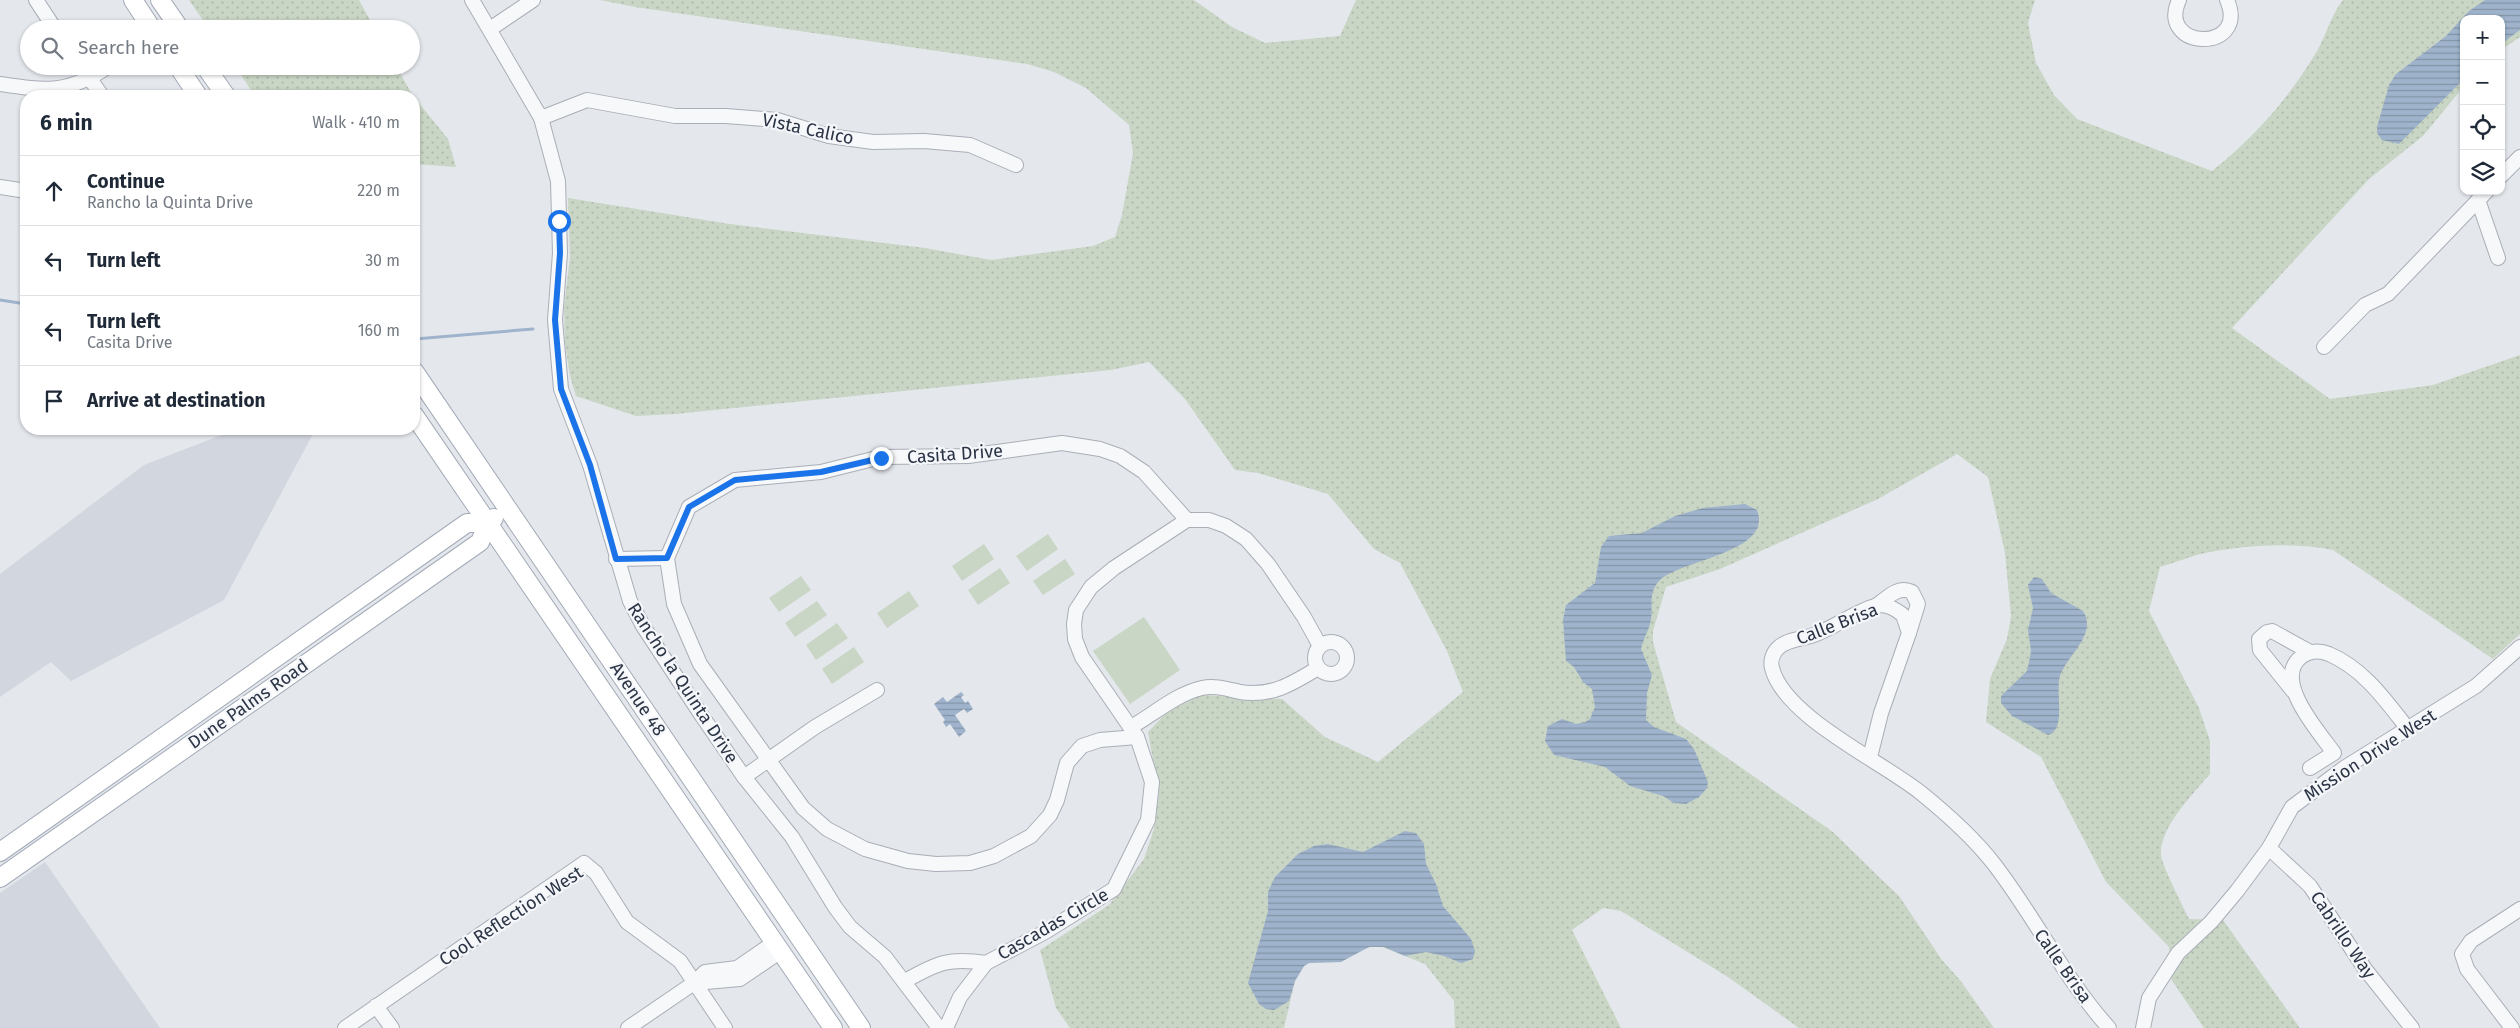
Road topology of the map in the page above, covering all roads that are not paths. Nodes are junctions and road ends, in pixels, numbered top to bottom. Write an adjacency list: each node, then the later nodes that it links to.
1 (36, 0): 8 (street)
2 (133, 0): 9 (main road)
3 (160, 0): 10 (main road)
4 (472, 0): 11 (street, Rancho la Quinta Drive)
5 (533, 0): 11 (street)
6 (2179, 0): 7 (street)
7 (2227, 0)
8 (50, 20)
9 (146, 20)
10 (170, 20)
11 (490, 29): 21 (street, Rancho la Quinta Drive)
12 (87, 75): 16 (street)
13 (96, 75): 16 (street)
14 (184, 75): 19 (main road)
15 (211, 75): 20 (main road)
16 (90, 79): 17 (street); 18 (street)
17 (0, 84)
18 (98, 90)
19 (194, 90)
20 (222, 90)
21 (541, 118): 23 (street, Vista Calico); 36 (street, Rancho la Quinta Drive)
22 (2520, 156): 24 (street)
23 (1016, 165)
24 (2505, 172)
25 (0, 187): 26 (street)
26 (20, 190)
27 (2483, 196): 28 (street); 29 (street)
28 (2498, 258)
29 (2324, 347)
30 (420, 380): 32 (main road, Avenue 48)
31 (420, 424): 34 (main road, Avenue 48)
32 (506, 509): 34 (main road, Dune Palms Road); 60 (main road, Avenue 48)
33 (1187, 520): 35 (street, Casita Drive); 40 (street); 49 (street, Cascadas Circle)
34 (488, 523): 38 (main road, Dune Palms Road); 44 (main road, Dune Palms Road); 62 (main road, Avenue 48)
35 (667, 558): 36 (street); 52 (street)
36 (616, 559): 54 (street, Rancho la Quinta Drive)
37 (1876, 606): 39 (street, Calle Brisa); 39 (street); 51 (street, Calle Brisa)
38 (330, 619): 44 (main road); 45 (main road, Dune Palms Road)
39 (1909, 633): 51 (street)
40 (1320, 646): 43 (street); 43 (street)
41 (2520, 647): 48 (street, Mission Drive West)
42 (2310, 652): 47 (street); 47 (street); 48 (street)
43 (1318, 668): 49 (street)
44 (291, 673): 50 (main road, Dune Palms Road)
45 (241, 681): 50 (main road); 55 (main road, Dune Palms Road)
46 (877, 690): 52 (street)
47 (2296, 696): 53 (street)
48 (2408, 729): 57 (street, Mission Drive West)
49 (1134, 732): 52 (street); 63 (street, Cascadas Circle)
50 (206, 734): 56 (main road, Dune Palms Road)
51 (1870, 757): 76 (street, Calle Brisa)
52 (768, 760): 54 (street)
53 (2310, 768)
54 (744, 777): 64 (street, Rancho la Quinta Drive)
55 (75, 798): 56 (main road); 58 (main road, Dune Palms Road)
56 (43, 848): 59 (main road, Dune Palms Road)
57 (2269, 848): 77 (street, Mission Drive West); 78 (street, Cabrillo Way)
58 (0, 852)
59 (0, 878)
60 (770, 894): 62 (main road); 73 (main road, Avenue 48)
61 (2520, 908): 79 (street)
62 (779, 946): 65 (street); 71 (main road, Avenue 48); 72 (main road)
63 (986, 963): 64 (street); 75 (street, Cascadas Circle)
64 (905, 981): 74 (street, Rancho la Quinta Drive)
65 (694, 983): 66 (street, Cool Reflection West); 69 (street); 70 (street, Cool Reflection West)
66 (376, 1006): 67 (street, Cool Reflection West); 68 (street)
67 (345, 1028)
68 (392, 1028)
69 (628, 1028)
70 (725, 1028)
71 (833, 1028)
72 (851, 1028)
73 (861, 1028)
74 (939, 1028)
75 (946, 1028)
76 (2109, 1028)
77 (2142, 1028)
78 (2412, 1028)
79 (2512, 1028)

